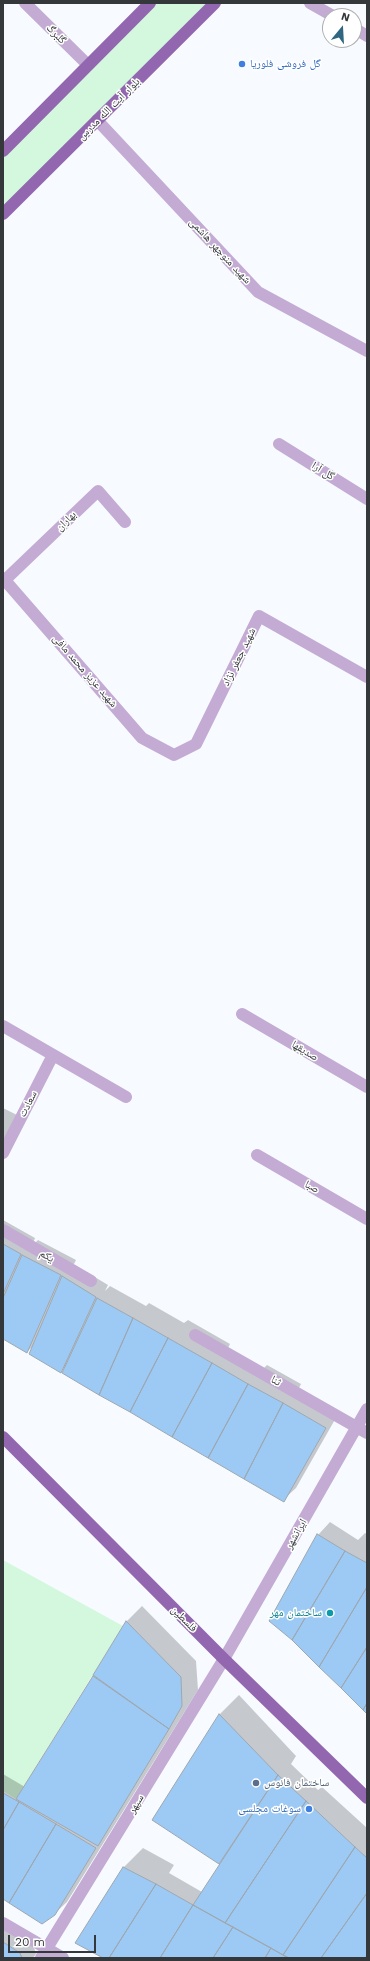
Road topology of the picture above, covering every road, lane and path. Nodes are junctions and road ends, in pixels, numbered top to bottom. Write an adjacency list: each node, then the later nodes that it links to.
1 (24, 3): 6 (street, گلبرگ)
2 (150, 3): 6 (main road)
3 (215, 3): 7 (main road, بلوار آیت الله مدرس)
4 (310, 3): 5 (street)
5 (322, 10)
6 (87, 64): 8 (main road)
7 (97, 120): 9 (main road, بلوار آیت الله مدرس); 10 (street, شهید منوچهر هاشمی)
8 (3, 151)
9 (3, 214)
10 (367, 351)
11 (279, 444): 12 (street, گل آرا)
12 (367, 499)
13 (125, 522): 14 (street, بهاران)
14 (4, 579): 16 (street, شهید عزیز محمد مافی)
15 (367, 677): 16 (street, شهید جعفر نژاد)
16 (174, 755)
17 (242, 1014): 20 (street, صدیقها)
18 (3, 1026): 19 (street)
19 (53, 1055): 21 (street); 22 (street, سعادت)
20 (367, 1088)
21 (126, 1097)
22 (3, 1153)
23 (257, 1155): 24 (street, صبا)
24 (367, 1219)
25 (3, 1230): 26 (street, یکم)
26 (91, 1281)
27 (195, 1335): 29 (street, ثنا)
28 (367, 1410): 29 (street, ایرانشهر)
29 (362, 1430): 31 (street, ایرانشهر)
30 (3, 1437): 31 (main road, فلسطین)
31 (224, 1659): 32 (main road, فلسطین); 34 (street, سپهر)
32 (367, 1798)
33 (3, 1923): 34 (street)
34 (44, 1953): 35 (street)
35 (63, 1958)

